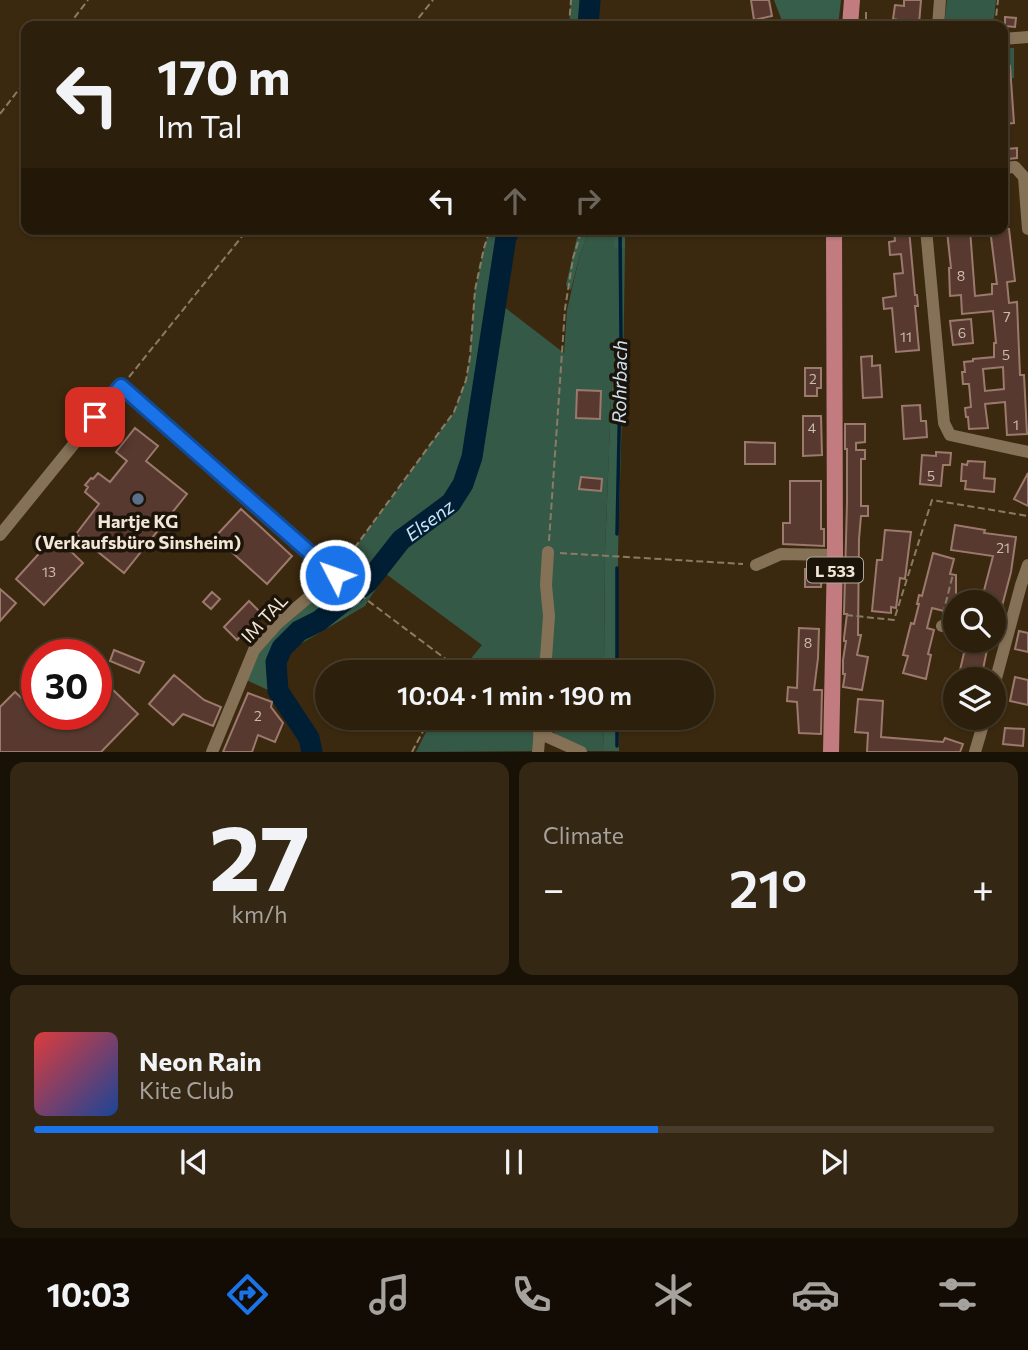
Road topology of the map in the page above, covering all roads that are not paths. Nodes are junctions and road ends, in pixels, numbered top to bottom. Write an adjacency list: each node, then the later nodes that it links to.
1 (852, 0): 3 (main road)
2 (940, 0): 4 (street)
3 (850, 21)
4 (938, 21)
5 (1028, 37): 6 (street)
6 (1008, 39)
7 (1008, 168): 8 (street)
8 (1028, 229)
9 (834, 235): 14 (main road, L 533)
10 (927, 235): 11 (street)
11 (1028, 452)
12 (0, 535): 22 (street, IM TAL)
13 (548, 552): 18 (street)
14 (835, 555): 15 (street); 25 (main road, L 533)
15 (755, 565)
16 (1028, 565): 17 (street)
17 (1006, 624)
18 (546, 660)
19 (539, 730): 21 (street)
20 (981, 730): 26 (street)
21 (539, 733): 23 (street); 24 (street)
22 (212, 751)
23 (538, 751)
24 (581, 751)
25 (831, 751)
26 (975, 751)

